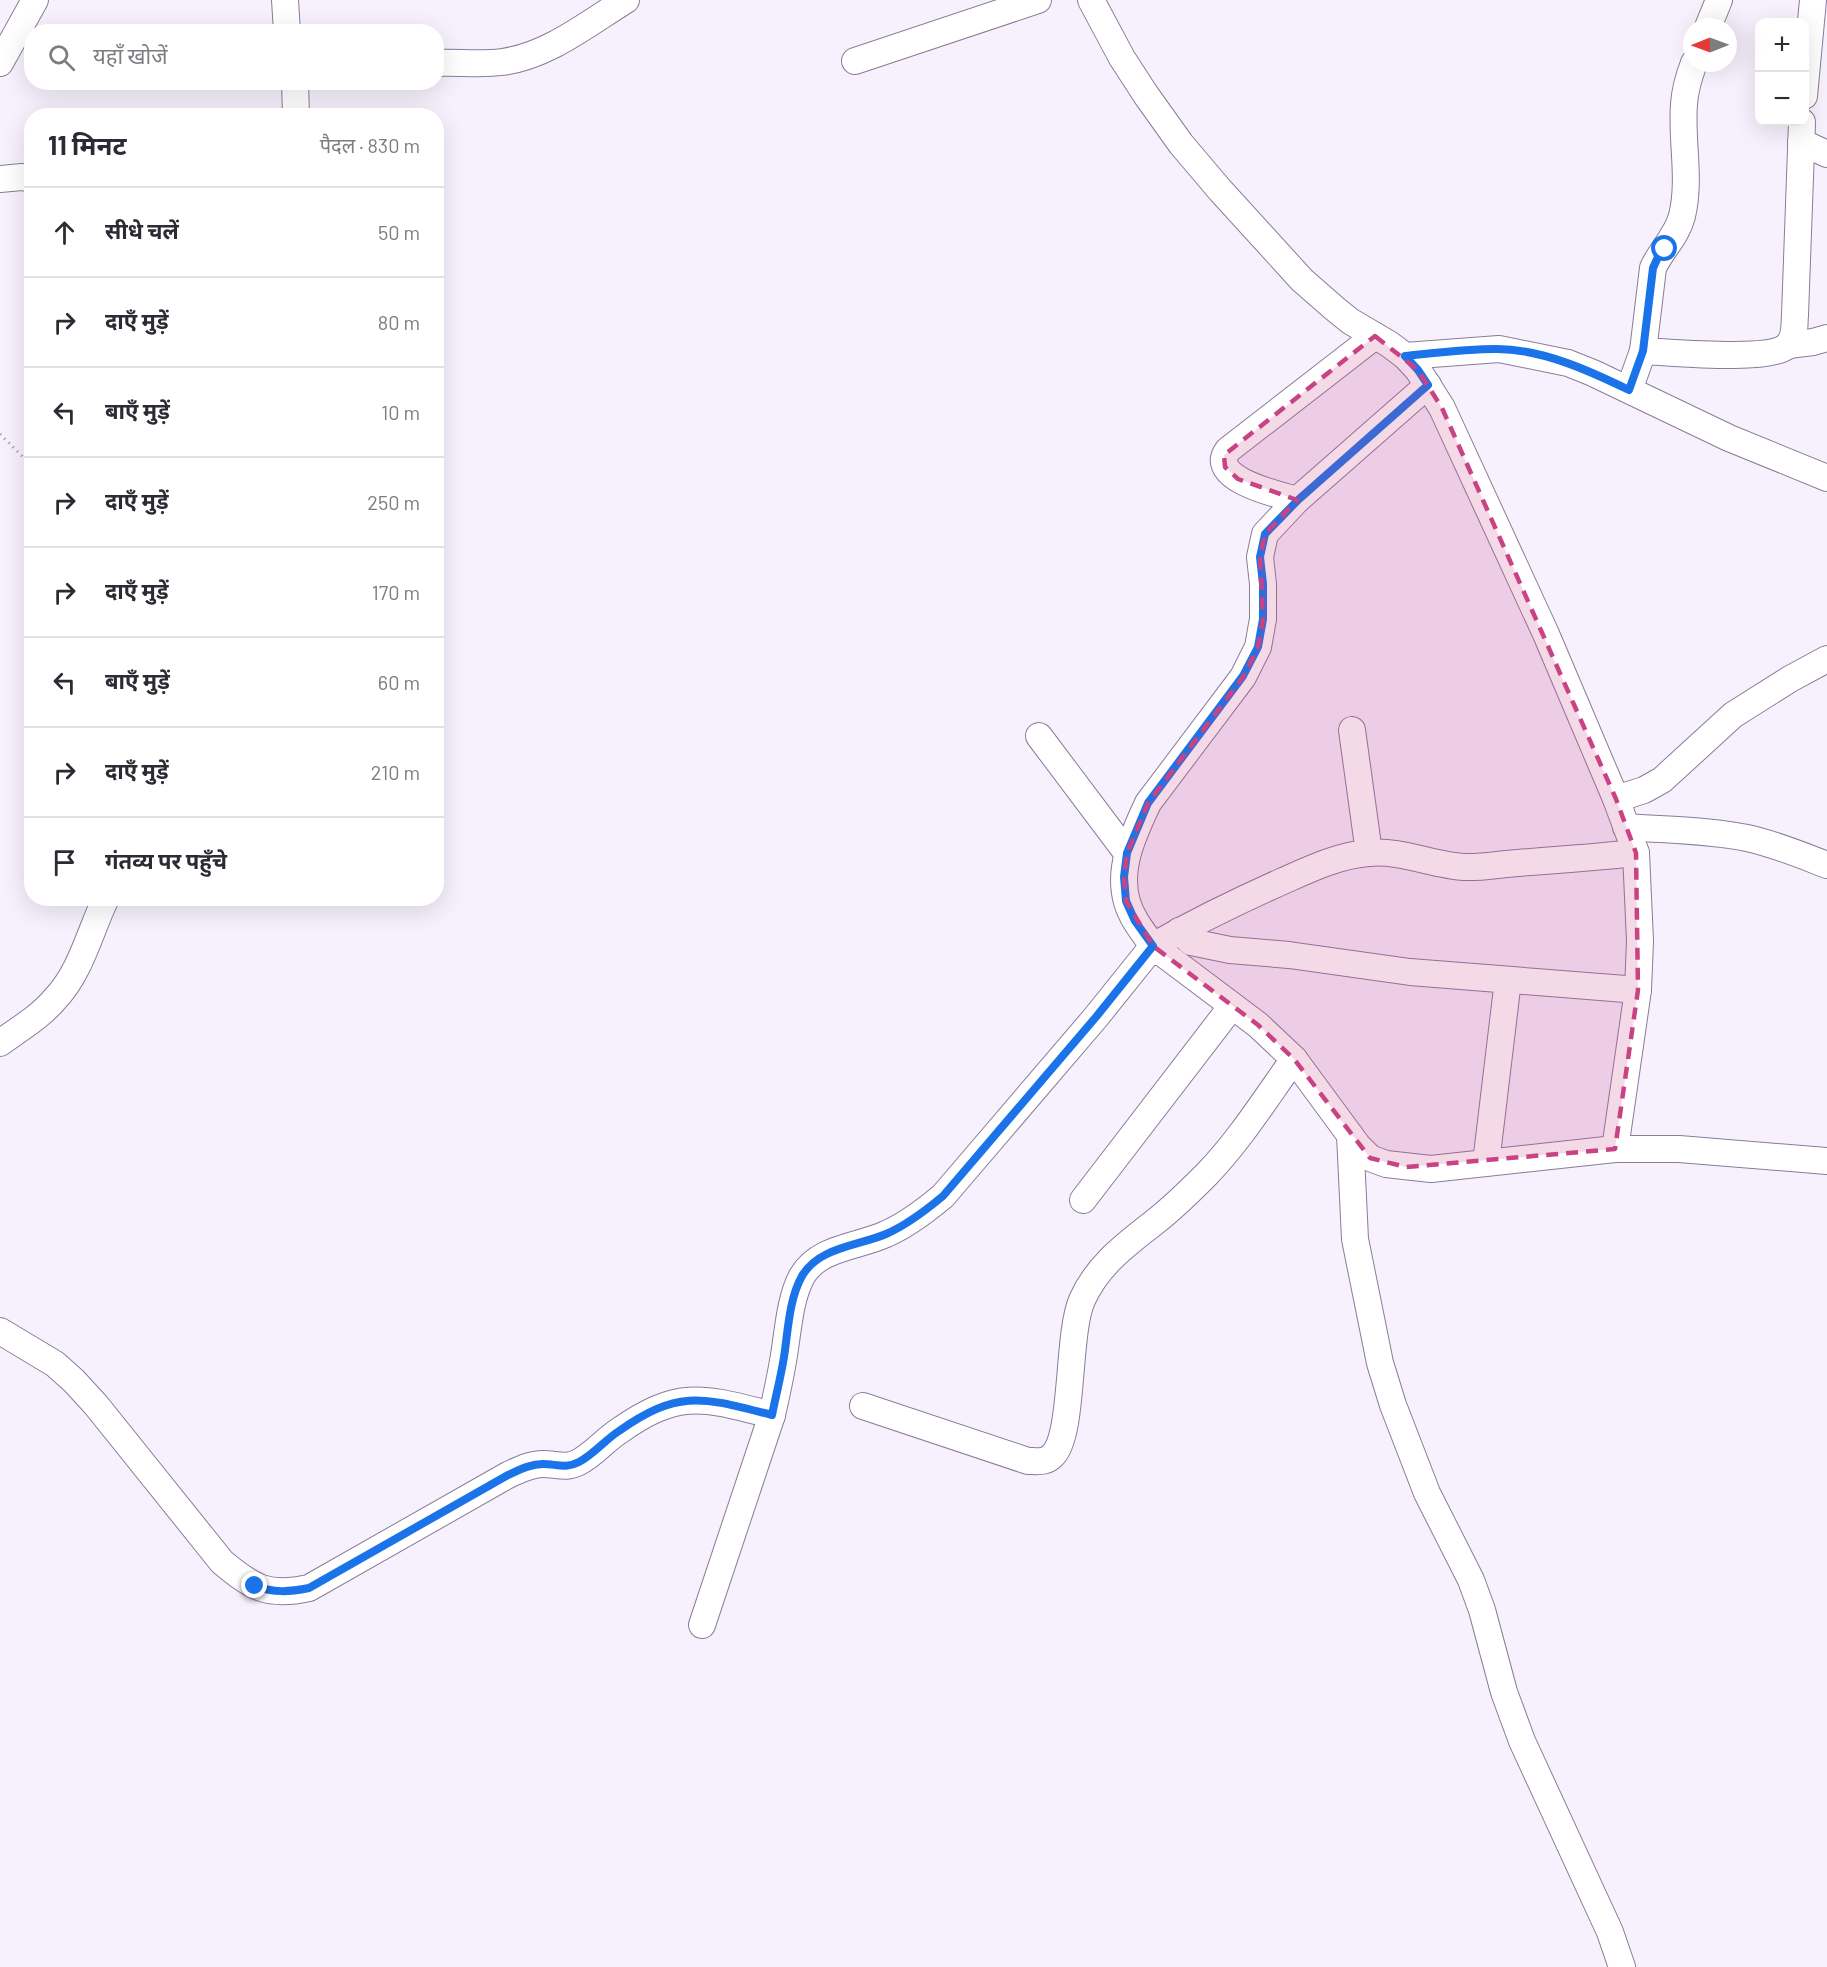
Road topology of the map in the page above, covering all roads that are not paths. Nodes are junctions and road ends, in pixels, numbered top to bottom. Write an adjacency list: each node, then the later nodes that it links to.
1 (35, 0): 10 (street)
2 (285, 0): 9 (street)
3 (626, 0): 12 (street)
4 (1038, 0): 11 (street)
5 (1091, 0): 21 (street)
6 (1719, 0): 8 (street)
7 (1813, 0): 14 (street)
8 (1712, 18)
9 (286, 24)
10 (2, 53)
11 (855, 61)
12 (444, 63)
13 (1691, 72): 24 (street)
14 (1806, 72)
15 (295, 90): 16 (street)
16 (296, 108)
17 (1802, 132): 18 (street); 23 (street)
18 (1827, 154)
19 (24, 177): 20 (street)
20 (0, 179)
21 (1375, 336): 25 (street); 29 (street)
22 (1827, 338): 23 (street)
23 (1788, 345): 24 (street)
24 (1643, 351): 27 (street)
25 (1405, 356): 26 (street); 27 (street)
26 (1428, 385): 29 (street); 33 (street)
27 (1629, 390): 28 (street)
28 (1827, 478)
29 (1298, 500): 35 (street)
30 (1827, 659): 33 (street)
31 (1352, 730): 36 (street)
32 (1039, 736): 35 (street)
33 (1616, 799): 34 (street)
34 (1626, 827): 37 (street); 38 (street)
35 (1127, 853): 41 (street)
36 (1370, 853): 37 (street); 40 (street)
37 (1636, 853): 43 (street)
38 (1827, 865)
39 (103, 906): 45 (street)
40 (1179, 931): 41 (street); 42 (street)
41 (1153, 946): 44 (street); 54 (street)
42 (1508, 980): 43 (street); 50 (street)
43 (1638, 990): 48 (street)
44 (1232, 1006): 46 (street); 51 (street)
45 (0, 1043)
46 (1294, 1059): 47 (street); 53 (street)
47 (1350, 1135): 50 (street); 56 (street)
48 (1615, 1149): 49 (street); 50 (street)
49 (1827, 1161)
50 (1486, 1163)
51 (1083, 1200)
52 (0, 1331): 54 (street)
53 (863, 1407)
54 (772, 1415): 55 (street)
55 (702, 1625)
56 (1622, 1967)

